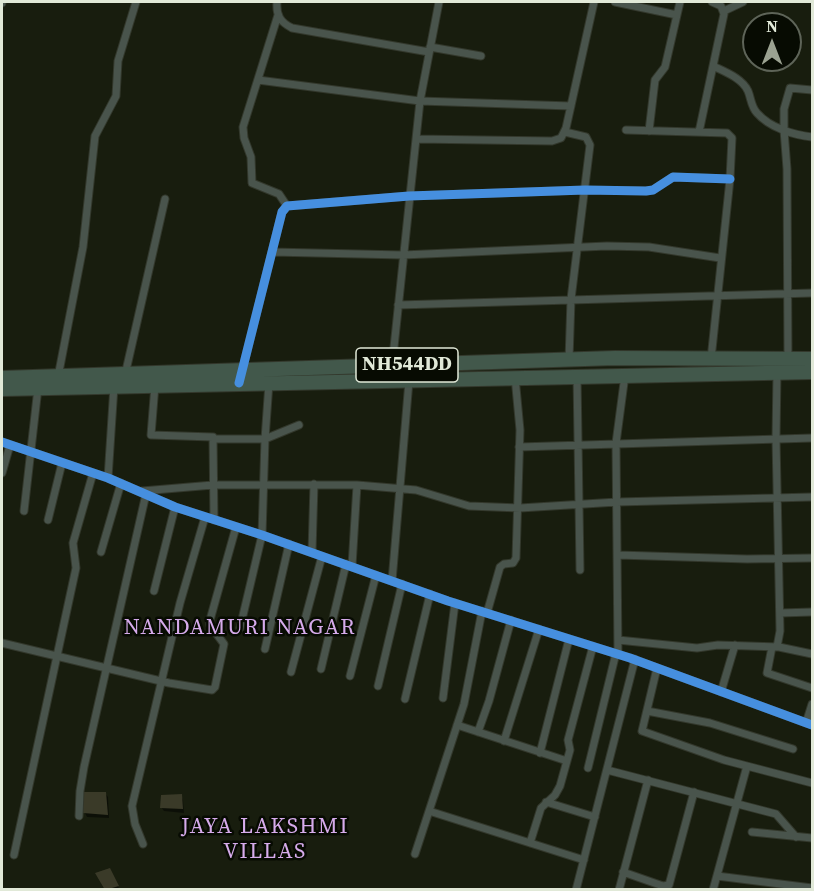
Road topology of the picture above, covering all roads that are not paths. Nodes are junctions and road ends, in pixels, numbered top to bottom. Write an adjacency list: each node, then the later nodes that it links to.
1 (136, 2): 50 (street)
2 (277, 2): 10 (street)
3 (439, 2): 12 (street)
4 (594, 2): 18 (street)
5 (615, 2): 11 (street)
6 (680, 2): 11 (street)
7 (712, 2): 9 (street)
8 (743, 2): 9 (street)
9 (724, 11): 14 (street)
10 (278, 15): 12 (street); 15 (street)
11 (677, 15): 21 (street)
12 (429, 50): 13 (street); 17 (street)
13 (481, 56)
14 (713, 66): 20 (street); 23 (street)
15 (258, 80): 17 (street); 30 (street)
16 (813, 90): 20 (street)
17 (420, 101): 18 (street); 25 (street)
18 (571, 106): 22 (street)
19 (626, 130): 21 (street)
20 (784, 130): 24 (street); 36 (street)
21 (649, 131): 23 (street)
22 (565, 132): 25 (street); 27 (street)
23 (699, 132): 26 (street)
24 (813, 137)
25 (416, 139): 28 (street)
26 (730, 179): 27 (street); 34 (street)
27 (585, 190): 28 (street); 31 (street)
28 (409, 196): 30 (street); 33 (street)
29 (165, 199): 47 (street)
30 (286, 206): 32 (street)
31 (578, 247): 33 (street); 34 (street); 38 (street)
32 (272, 252): 33 (street); 51 (street)
33 (403, 255): 39 (street)
34 (720, 258): 37 (street)
35 (813, 293): 36 (street)
36 (787, 294): 37 (street); 43 (street)
37 (716, 295): 38 (street); 40 (street)
38 (571, 299): 39 (street); 42 (street)
39 (398, 305): 44 (street)
40 (711, 359): 42 (highway, NH544DD); 43 (highway, NH544DD)
41 (813, 359): 43 (highway, NH544DD)
42 (569, 360): 44 (highway, NH544DD)
43 (788, 360)
44 (392, 366): 51 (highway, NH544DD)
45 (777, 372): 46 (highway, NH544DD); 49 (highway, NH544DD); 64 (street)
46 (813, 372)
47 (125, 375): 50 (highway, NH544DD); 51 (highway, NH544DD)
48 (577, 375): 49 (highway, NH544DD); 52 (highway, NH544DD); 67 (street)
49 (625, 375): 66 (street)
50 (58, 377): 53 (highway, NH544DD)
51 (240, 377): 55 (highway, NH544DD); 56 (highway, NH544DD)
52 (515, 377): 54 (highway, NH544DD); 69 (street)
53 (2, 378)
54 (409, 381): 55 (highway, NH544DD); 80 (street)
55 (269, 383): 63 (street)
56 (155, 385): 57 (highway, NH544DD); 62 (street)
57 (114, 386): 58 (highway, NH544DD); 74 (street)
58 (38, 388): 59 (highway, NH544DD); 70 (street)
59 (2, 389)
60 (299, 425): 63 (street)
61 (813, 438): 64 (street)
62 (213, 439): 63 (street); 77 (street)
63 (265, 439): 78 (street)
64 (776, 439): 66 (street); 83 (street)
65 (2, 442): 68 (street)
66 (616, 442): 67 (street); 84 (street)
67 (577, 444): 69 (street); 85 (street)
68 (10, 445): 70 (street); 72 (street)
69 (519, 447): 87 (street)
70 (31, 452): 71 (street); 88 (street)
71 (62, 463): 73 (street); 90 (street)
72 (2, 473)
73 (93, 473): 74 (street); 124 (street)
74 (108, 478): 75 (street)
75 (121, 483): 81 (street); 95 (street)
76 (314, 484): 78 (street); 79 (street); 96 (street)
77 (213, 485): 78 (street); 81 (street); 91 (street)
78 (264, 485): 93 (street)
79 (357, 485): 80 (street); 101 (street)
80 (399, 489): 87 (street); 104 (street)
81 (142, 493): 86 (street); 126 (street)
82 (813, 497): 83 (street)
83 (777, 498): 84 (street); 99 (street)
84 (617, 502): 85 (street); 97 (street)
85 (578, 505): 87 (street); 102 (street)
86 (175, 507): 89 (street); 106 (street)
87 (516, 508): 109 (street)
88 (24, 512)
89 (205, 517): 91 (street); 131 (street)
90 (48, 520)
91 (214, 520): 92 (street)
92 (236, 527): 93 (street); 131 (street)
93 (262, 535): 94 (street); 113 (street)
94 (289, 544): 96 (street); 121 (street)
95 (101, 552)
96 (312, 552): 98 (street)
97 (618, 555): 99 (street); 116 (street)
98 (322, 556): 101 (street); 129 (street)
99 (778, 558): 100 (street); 111 (street)
100 (813, 558)
101 (349, 565): 103 (street); 128 (street)
102 (580, 570)
103 (376, 575): 104 (street); 130 (street)
104 (392, 581): 105 (street)
105 (402, 584): 107 (street); 132 (street)
106 (154, 591)
107 (430, 594): 108 (street); 136 (street)
108 (455, 603): 109 (street); 135 (street)
109 (484, 612): 112 (street); 140 (street)
110 (813, 612): 111 (street)
111 (780, 613): 120 (street)
112 (511, 620): 114 (street); 141 (street)
113 (240, 628)
114 (539, 629): 115 (street); 142 (street)
115 (569, 639): 119 (street); 144 (street)
116 (618, 640): 118 (street); 122 (street)
117 (2, 644): 124 (street)
118 (735, 645): 120 (street); 134 (street)
119 (593, 646): 122 (street); 145 (street)
120 (775, 647): 123 (street); 133 (street)
121 (265, 649)
122 (617, 654): 125 (street); 147 (street)
123 (813, 654)
124 (57, 657): 126 (street); 163 (street)
125 (635, 659): 127 (street); 148 (street)
126 (106, 668): 131 (street); 155 (street)
127 (657, 668): 134 (street); 138 (street)
128 (321, 669)
129 (291, 672)
130 (350, 676)
131 (161, 681): 161 (street)
132 (378, 686)
133 (813, 688)
134 (721, 692): 139 (street)
135 (443, 698)
136 (405, 699)
137 (813, 704): 139 (street)
138 (646, 711): 143 (street); 146 (street)
139 (809, 724)
140 (457, 725): 141 (street); 154 (street)
141 (478, 732): 142 (street)
142 (504, 741): 144 (street)
143 (793, 749)
144 (540, 753): 145 (street)
145 (567, 761): 152 (street)
146 (747, 766): 150 (street); 153 (street)
147 (588, 768)
148 (607, 770): 149 (street); 156 (street)
149 (648, 780): 151 (street); 165 (street)
150 (813, 783)
151 (694, 792): 153 (street); 165 (street)
152 (546, 802): 156 (street); 160 (street)
153 (738, 804): 158 (street); 166 (street)
154 (429, 811): 160 (street); 162 (street)
155 (79, 816)
156 (595, 818): 164 (street)
157 (752, 832): 158 (street)
158 (796, 837): 159 (street)
159 (813, 838)
160 (530, 843): 164 (street)
161 (143, 844)
162 (416, 854)
163 (14, 855)
164 (584, 860): 168 (street)
165 (623, 872): 169 (street)
166 (717, 876): 167 (street); 170 (street)
167 (813, 888)
168 (576, 890)
169 (618, 890)
170 (713, 890)

